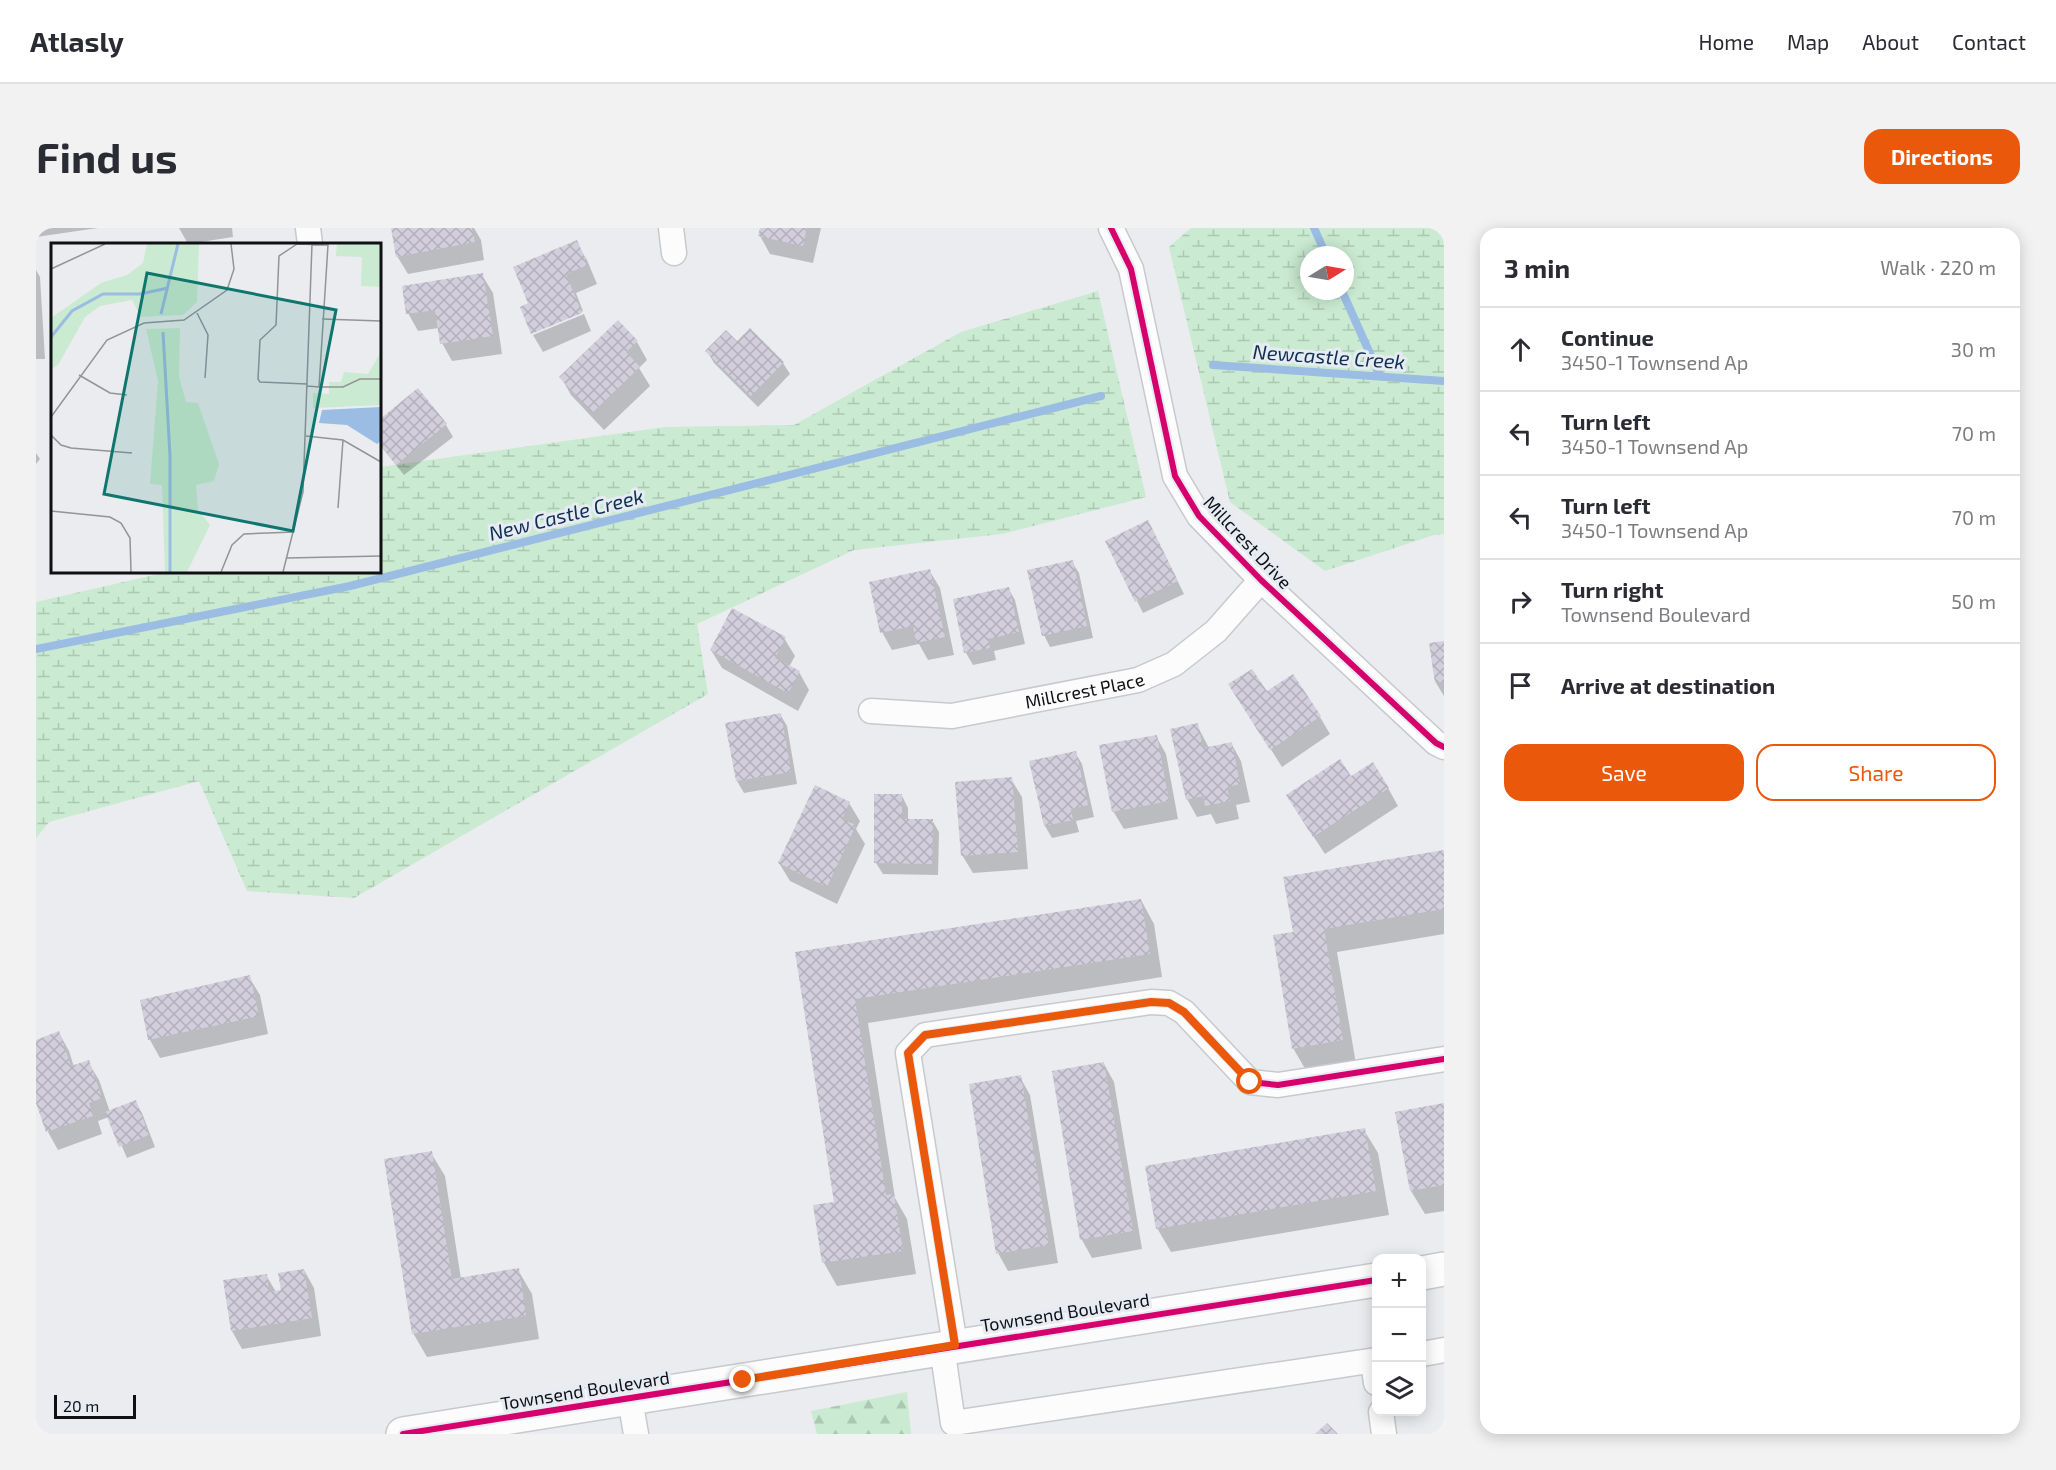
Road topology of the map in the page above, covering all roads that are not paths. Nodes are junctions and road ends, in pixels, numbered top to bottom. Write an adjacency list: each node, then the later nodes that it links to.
1 (308, 228): 4 (street)
2 (671, 228): 5 (street)
3 (1111, 228): 6 (street, Millcrest Drive)
4 (310, 243)
5 (674, 253)
6 (1261, 580): 7 (street, Millcrest Place); 8 (street, Millcrest Drive)
7 (871, 711)
8 (1444, 747)
9 (1444, 1059): 13 (street)
10 (1444, 1269): 11 (street)
11 (1426, 1272)
12 (1372, 1281): 13 (street, Townsend Boulevard)
13 (949, 1346): 17 (street, Townsend Boulevard); 19 (street)
14 (1444, 1350): 15 (street)
15 (1426, 1353)
16 (1372, 1368): 19 (street)
17 (630, 1399): 20 (street, Townsend Boulevard); 21 (street)
18 (1382, 1416): 22 (street)
19 (954, 1428)
20 (403, 1434)
21 (636, 1434)
22 (1384, 1434)

